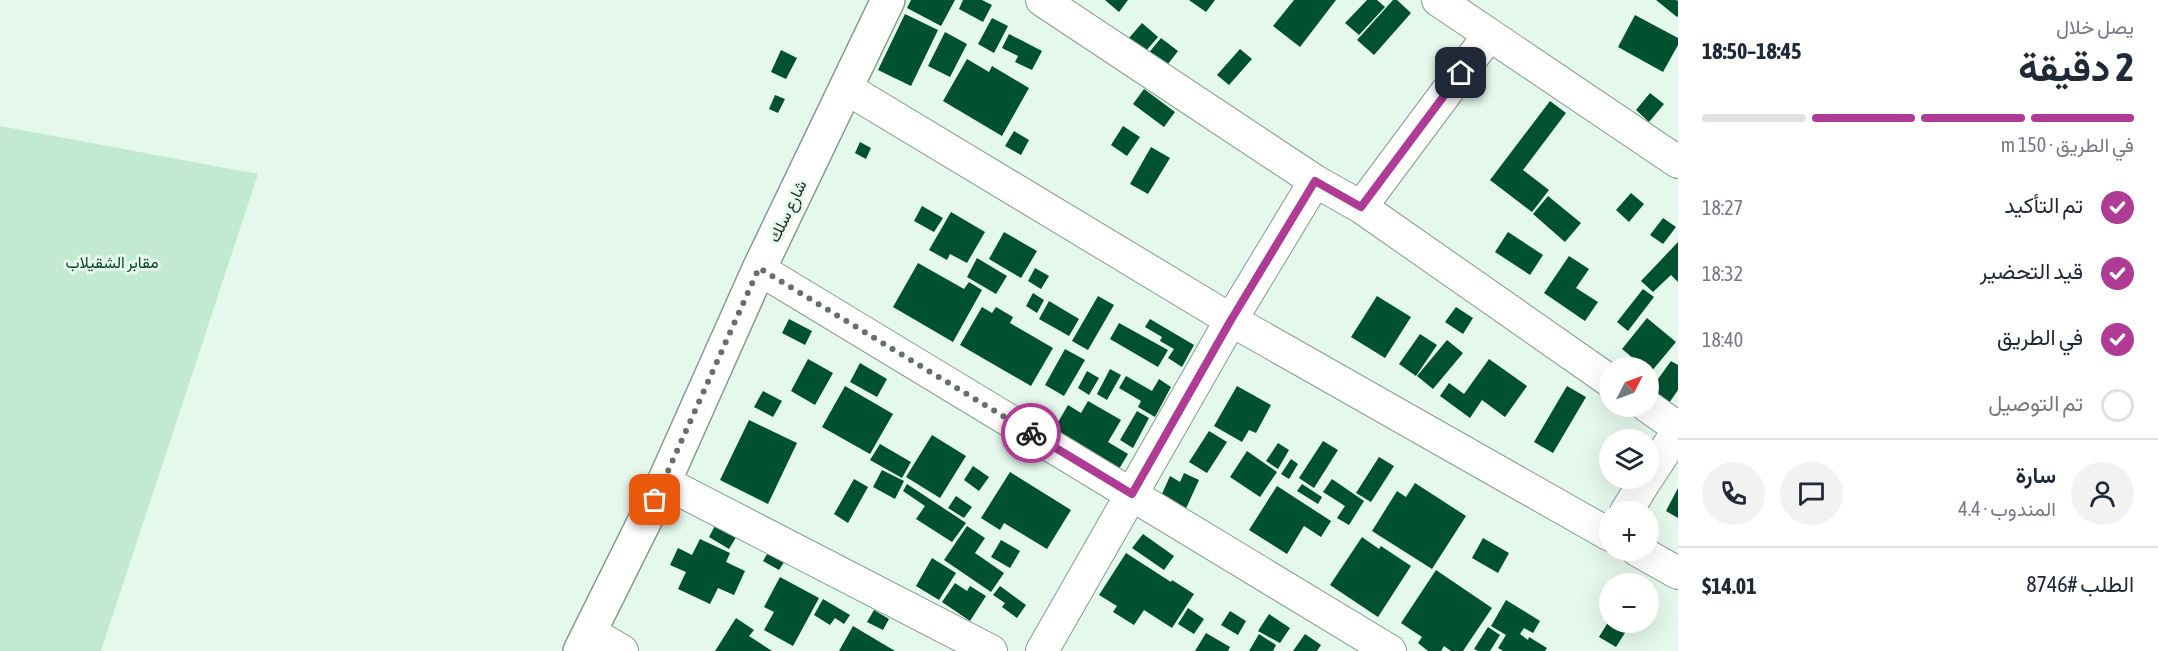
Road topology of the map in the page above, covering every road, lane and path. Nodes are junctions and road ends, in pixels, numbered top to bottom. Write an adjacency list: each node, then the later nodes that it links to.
1 (888, 0): 5 (street, شارع سلك)
2 (1042, 0): 7 (street)
3 (1438, 0): 4 (street)
4 (1489, 35): 6 (street); 8 (street)
5 (846, 88): 9 (street, شارع سلك); 10 (street)
6 (1678, 162)
7 (1315, 181): 8 (street); 10 (street)
8 (1361, 207): 11 (street)
9 (759, 268): 15 (street, شارع سلك); 16 (street)
10 (1231, 320): 16 (street); 17 (street)
11 (1599, 373)
12 (1659, 415): 13 (street)
13 (1678, 430): 14 (street)
14 (1659, 460)
15 (664, 482): 20 (street, شارع سلك); 22 (street)
16 (1132, 494): 23 (street); 24 (street)
17 (1599, 529)
18 (1657, 561): 19 (street)
19 (1678, 573)
20 (585, 642): 21 (street)
21 (622, 651)
22 (991, 651)
23 (1042, 651)
24 (1390, 651)

